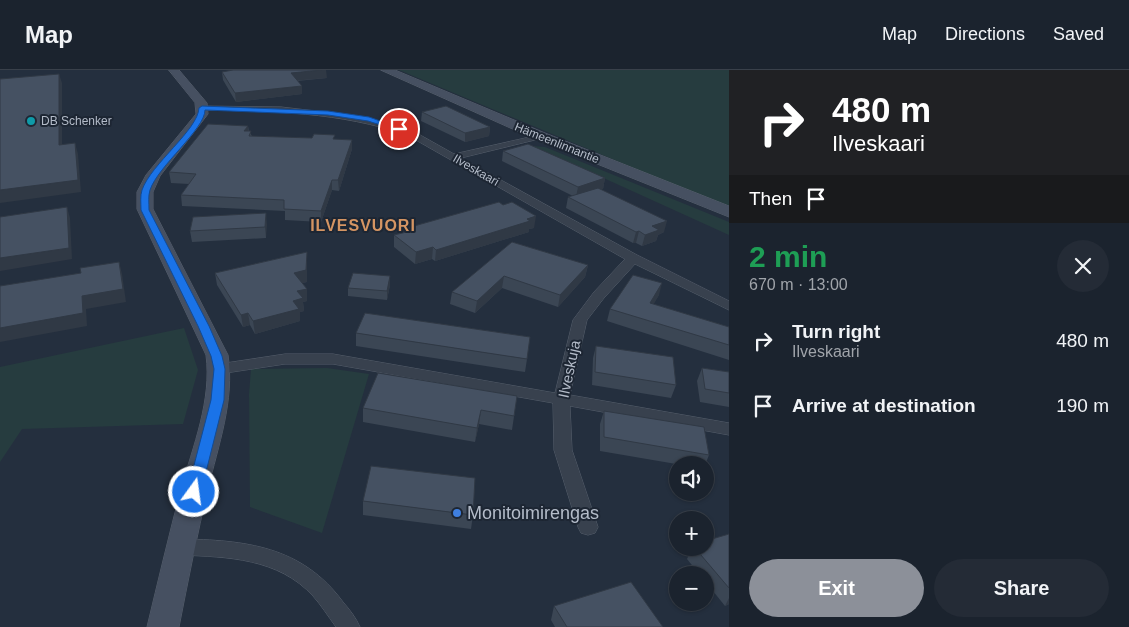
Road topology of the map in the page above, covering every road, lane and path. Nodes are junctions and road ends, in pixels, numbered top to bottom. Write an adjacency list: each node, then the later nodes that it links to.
1 (174, 70): 3 (street)
2 (386, 70): 4 (street, Hämeenlinnantie)
3 (202, 108): 5 (street, Ilveskaari); 9 (street)
4 (540, 136): 5 (street); 6 (street, Hämeenlinnantie)
5 (453, 157): 7 (street, Ilveskaari)
6 (729, 212)
7 (633, 258): 8 (street, Ilveskaari); 10 (street, Ilveskuja)
8 (729, 306)
9 (220, 369): 10 (street); 13 (street)
10 (561, 400): 11 (street); 12 (street, Ilveskuja)
11 (729, 429)
12 (588, 527)
13 (180, 547): 14 (street); 15 (street)
14 (163, 627)
15 (349, 627)

